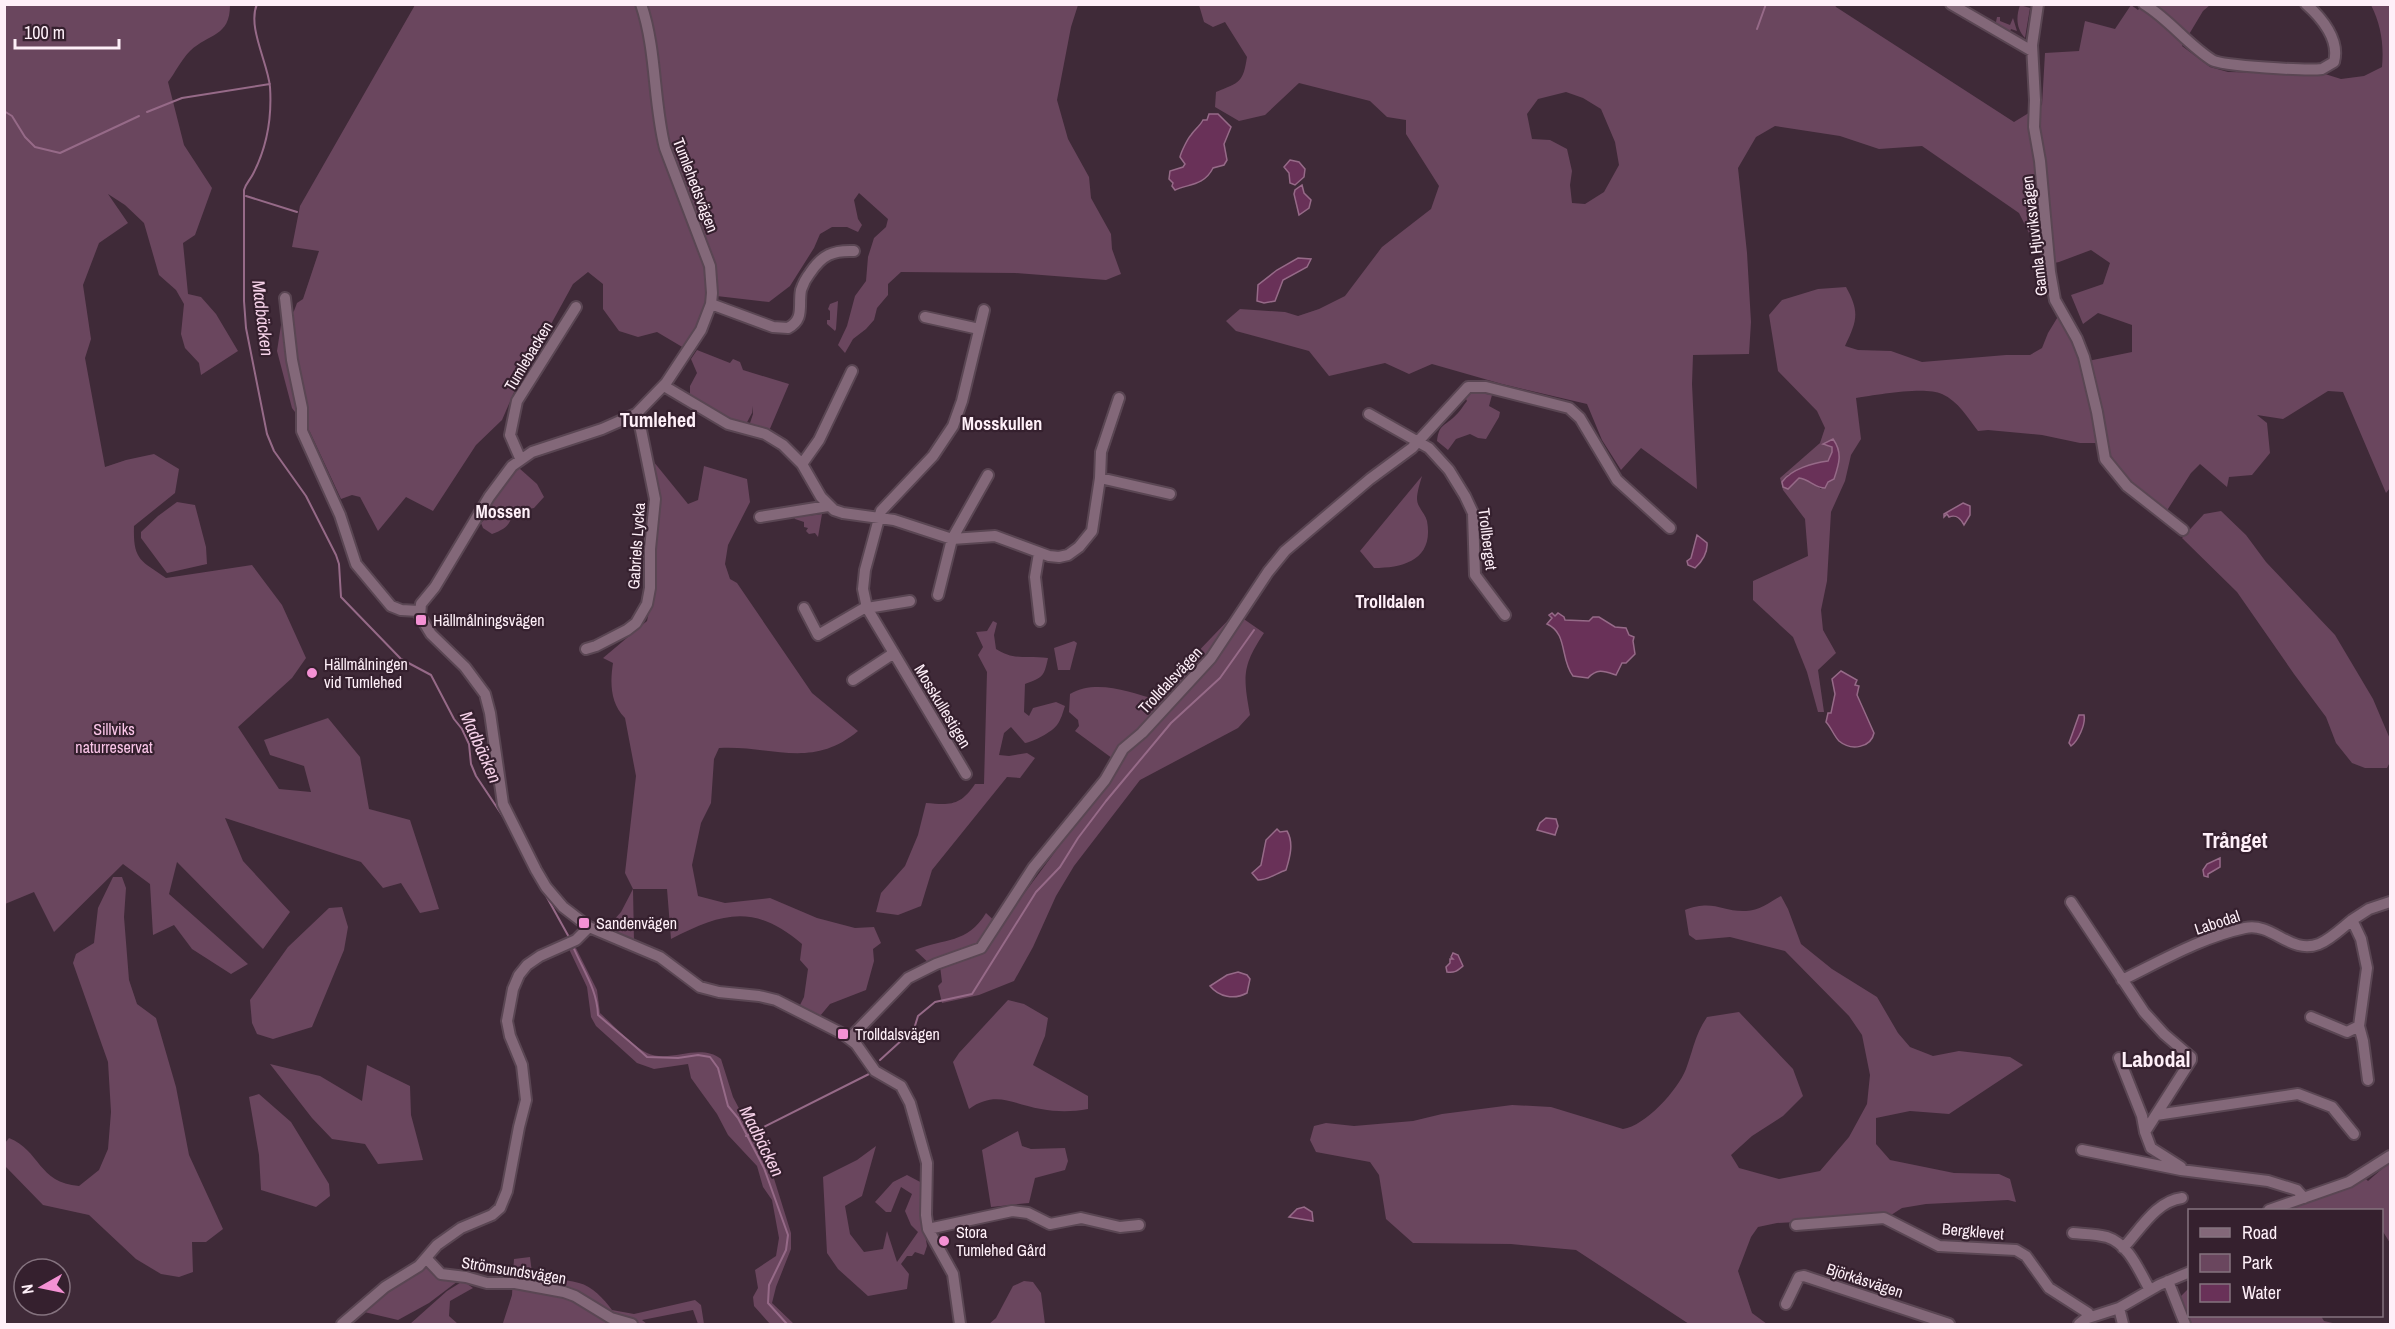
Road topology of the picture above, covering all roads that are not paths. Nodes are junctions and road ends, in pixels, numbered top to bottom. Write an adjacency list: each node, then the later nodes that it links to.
1 (641, 4): 9 (street, Tumlehedsvägen)
2 (1951, 4): 6 (street)
3 (2038, 4): 6 (street, Gamla Hjuviksvägen)
4 (2144, 4): 5 (street)
5 (2306, 4)
6 (2032, 51): 29 (street, Gamla Hjuviksvägen)
7 (854, 251): 9 (street)
8 (285, 298): 36 (street)
9 (711, 304): 15 (street, Tumlehedsvägen)
10 (576, 307): 20 (street, Tumlebacken)
11 (984, 310): 13 (street, Mosskullestigen)
12 (925, 317): 13 (street)
13 (979, 329): 26 (street, Mosskullestigen)
14 (852, 371): 21 (street)
15 (664, 386): 17 (street, Tumlehedsvägen); 21 (street)
16 (1119, 398): 23 (street)
17 (636, 414): 20 (street, Tumlehedsvägen); 39 (street, Gabriels Lycka)
18 (1369, 414): 19 (street)
19 (1419, 441): 28 (street, Trolldalsvägen); 37 (street, Trollberget); 50 (street, Trolldalsvägen)
20 (520, 458): 36 (street, Tumlehedsvägen)
21 (802, 464): 25 (street)
22 (988, 475): 30 (street)
23 (1100, 478): 24 (street); 31 (street)
24 (1170, 494)
25 (828, 506): 26 (street); 27 (street)
26 (880, 516): 30 (street); 34 (street, Mosskullestigen)
27 (760, 517)
28 (1670, 528)
29 (2183, 530)
30 (952, 539): 31 (street); 32 (street)
31 (1039, 553): 38 (street)
32 (938, 595)
33 (910, 601): 34 (street)
34 (867, 607): 35 (street); 40 (street, Mosskullestigen)
35 (804, 608)
36 (419, 611): 46 (street)
37 (1505, 615)
38 (1040, 621)
39 (586, 649)
40 (894, 653): 41 (street, Mosskullestigen); 42 (street, Mosskullestigen)
41 (853, 680)
42 (966, 774)
43 (2071, 902): 47 (street)
44 (2391, 902): 45 (street, Labodal)
45 (2352, 920): 47 (street, Labodal); 49 (street)
46 (589, 927): 50 (street); 69 (street)
47 (2122, 980): 53 (street)
48 (2311, 1017): 49 (street)
49 (2359, 1026): 52 (street)
50 (849, 1038): 66 (street)
51 (2119, 1058): 54 (street)
52 (2368, 1080)
53 (2156, 1115): 54 (street); 55 (street)
54 (2145, 1132): 56 (street)
55 (2354, 1134)
56 (2151, 1148): 59 (street); 60 (street)
57 (2082, 1150): 59 (street)
58 (2391, 1155): 62 (street)
59 (2129, 1160): 60 (street)
60 (2181, 1170): 62 (street)
61 (2182, 1198): 68 (street)
62 (2304, 1198): 63 (street)
63 (2273, 1209)
64 (1138, 1225): 66 (street)
65 (1796, 1226): 75 (street, Bergklevet)
66 (928, 1229): 78 (street)
67 (2073, 1233): 68 (street)
68 (2123, 1248): 72 (street)
69 (426, 1258): 76 (street); 77 (street, Strömsundsvägen)
70 (2188, 1273): 71 (street)
71 (2169, 1281): 72 (street); 82 (street)
72 (2150, 1290): 74 (street)
73 (1786, 1304): 79 (street, Björkåsvägen)
74 (2119, 1308): 75 (street); 81 (street)
75 (2090, 1317): 80 (street)
76 (342, 1324)
77 (632, 1324)
78 (960, 1324)
79 (1949, 1324)
80 (2079, 1324)
81 (2123, 1324)
82 (2185, 1324)

